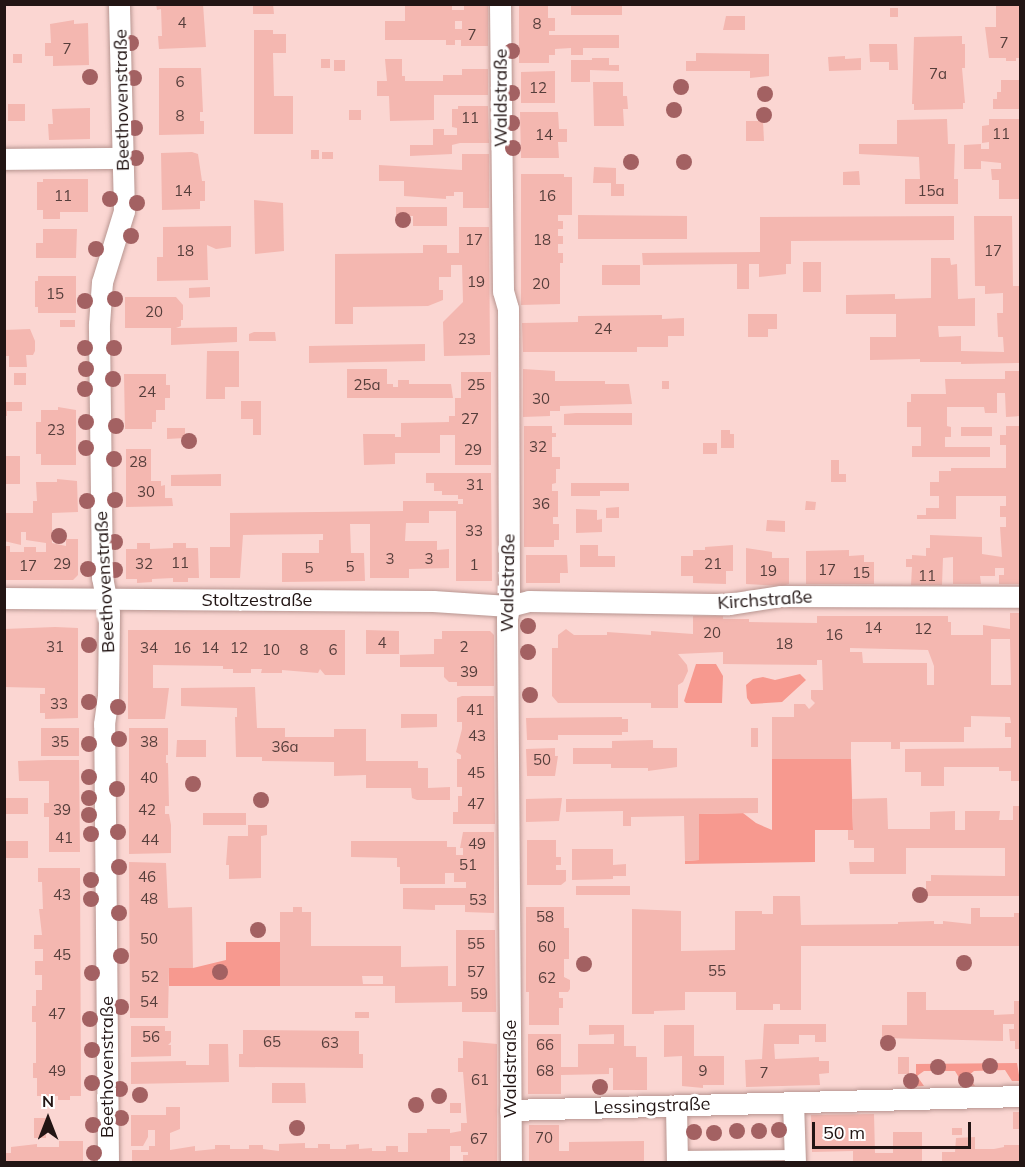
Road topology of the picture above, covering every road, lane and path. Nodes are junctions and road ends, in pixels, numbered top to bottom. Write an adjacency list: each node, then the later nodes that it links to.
1 (119, 4): 3 (street, Beethovenstraße)
2 (500, 4): 8 (street, Waldstraße)
3 (123, 158): 4 (street); 7 (street, Beethovenstraße)
4 (4, 159)
5 (1020, 597): 8 (street, Kirchstraße)
6 (4, 598): 7 (street, Stoltzestraße)
7 (106, 599): 8 (street, Stoltzestraße); 15 (street, Beethovenstraße)
8 (509, 606): 12 (street, Waldstraße)
9 (1020, 1096): 10 (street, Lessingstraße)
10 (793, 1102): 11 (street, Lessingstraße); 14 (street)
11 (676, 1106): 12 (street, Lessingstraße); 13 (street)
12 (510, 1110): 16 (street, Waldstraße)
13 (677, 1159): 14 (lane)
14 (795, 1159)
15 (108, 1162)
16 (511, 1162)

